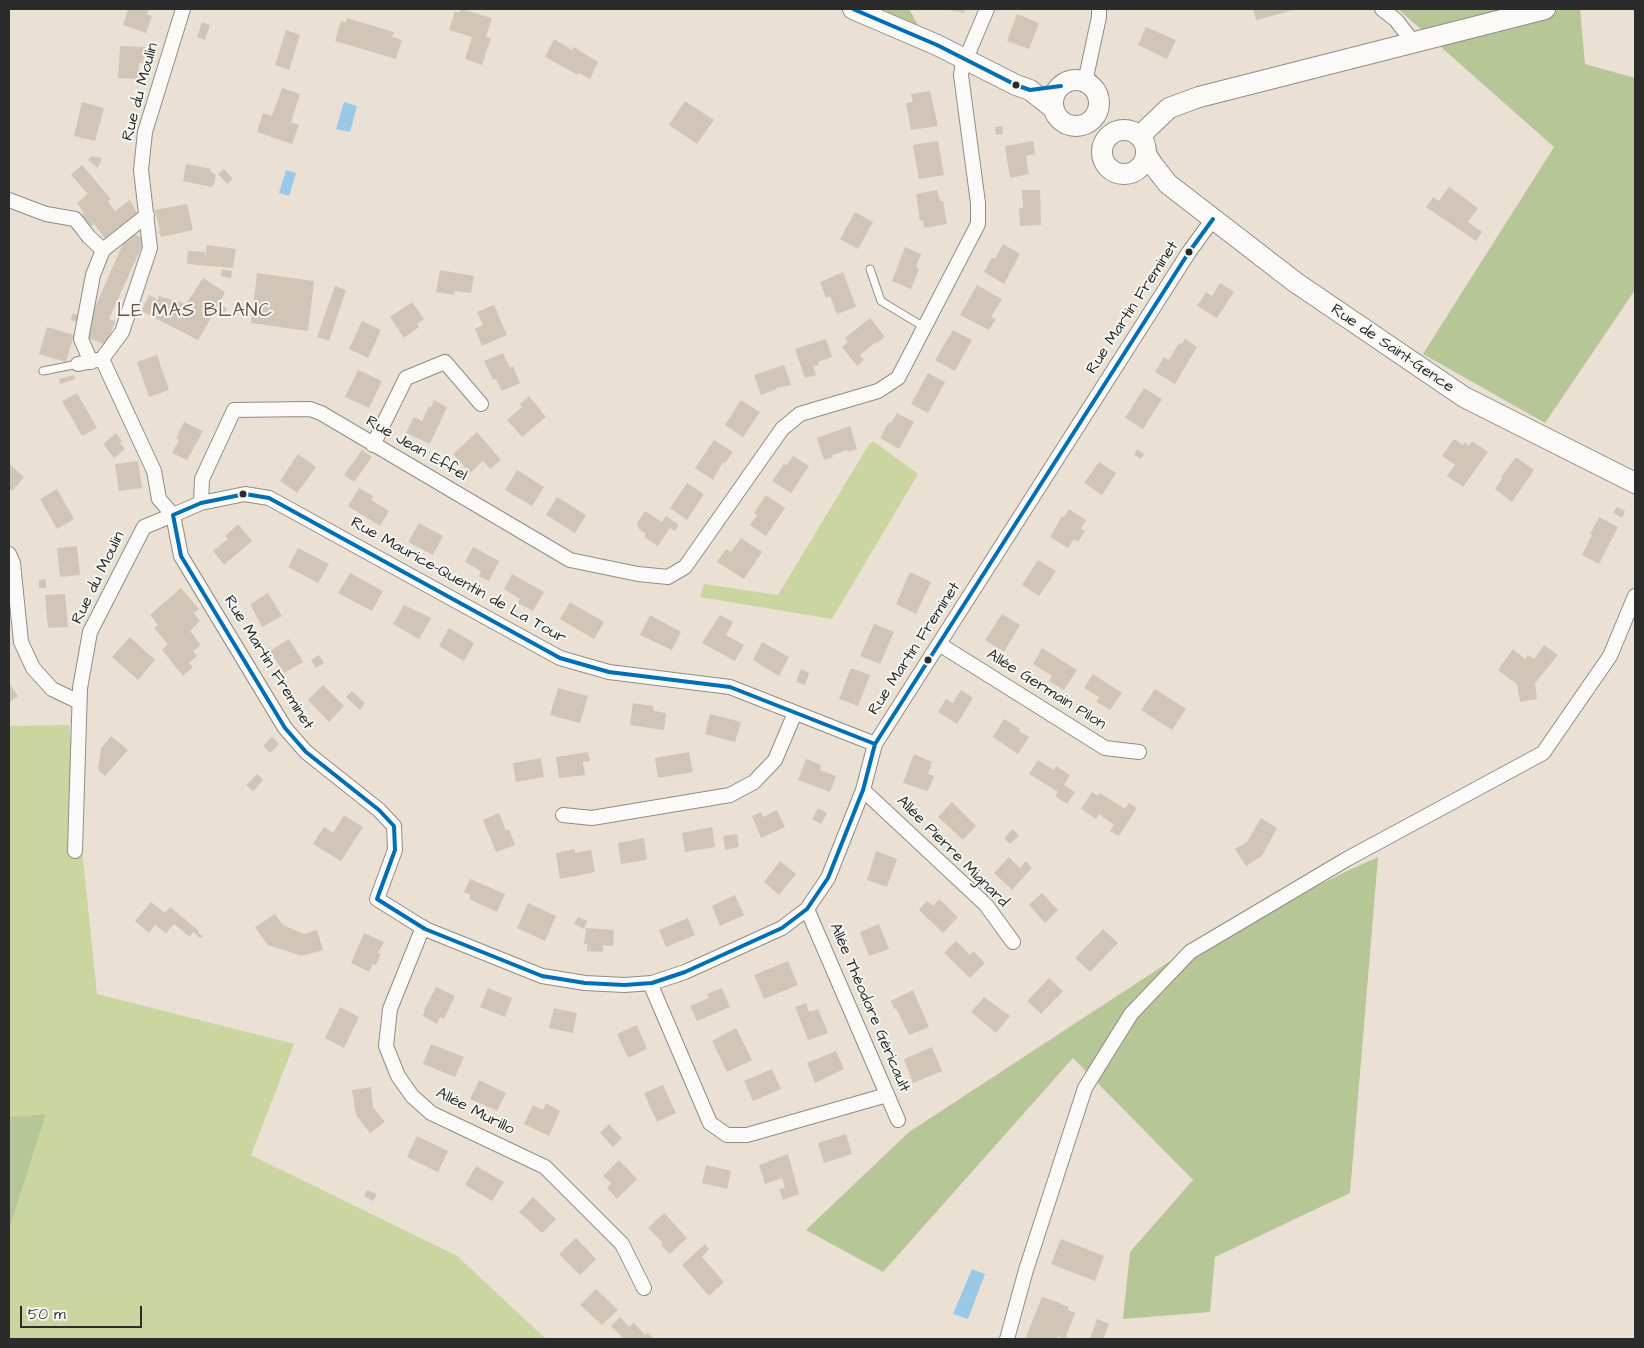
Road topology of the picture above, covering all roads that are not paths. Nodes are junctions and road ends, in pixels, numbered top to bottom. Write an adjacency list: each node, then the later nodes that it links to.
1 (183, 9): 21 (street, Rue du Moulin)
2 (854, 9): 8 (street)
3 (987, 9): 8 (street)
4 (1099, 9): 9 (street)
5 (1382, 9): 7 (street)
6 (1545, 9): 7 (street)
7 (1413, 42): 16 (street)
8 (966, 59): 11 (street); 25 (street)
9 (1085, 82): 10 (street); 12 (street)
10 (1060, 86): 11 (street); 13 (street)
11 (1030, 90): 13 (street)
12 (1099, 106): 14 (street); 15 (street)
13 (1054, 109): 14 (street)
14 (1078, 126): 17 (street)
15 (1121, 130): 16 (street); 17 (street)
16 (1144, 146): 18 (street); 19 (street, Rue de Saint-Gence)
17 (1102, 149): 18 (street)
18 (1131, 174): 19 (street, Rue de Saint-Gence)
19 (1168, 184): 22 (street, Rue de Saint-Gence)
20 (9, 200): 23 (street)
21 (147, 215): 23 (street); 26 (street, Rue du Moulin)
22 (1213, 219): 30 (street, Rue de Saint-Gence); 35 (street, Rue Martin Freminet)
23 (104, 250): 26 (street)
24 (870, 269): 25 (lane)
25 (924, 327): 29 (street, Rue Jean Effel)
26 (90, 362): 27 (lane); 32 (street)
27 (43, 371)
28 (481, 404): 29 (street)
29 (373, 445): 31 (street, Rue Jean Effel)
30 (1635, 483)
31 (201, 503): 32 (street, Rue Maurice-Quentin de La Tour); 37 (street, Rue Maurice-Quentin de La Tour)
32 (173, 516): 36 (street, Rue du Moulin); 44 (street, Rue Martin Freminet)
33 (9, 554): 36 (street)
34 (1635, 596): 50 (street)
35 (939, 644): 38 (street, Rue Martin Freminet); 39 (street, Allée Germain Pilon)
36 (79, 702): 42 (street, Rue du Moulin)
37 (795, 713): 38 (street, Rue Maurice-Quentin de La Tour); 41 (street)
38 (875, 744): 40 (street, Rue Martin Freminet)
39 (1139, 752)
40 (863, 790): 43 (street, Rue Martin Freminet); 45 (street, Allée Pierre Mignard)
41 (563, 815)
42 (76, 851)
43 (807, 909): 46 (street, Rue Martin Freminet); 47 (street, Allée Théodore Géricault)
44 (423, 928): 46 (street, Rue Martin Freminet); 49 (street, Allée Murillo)
45 (1013, 942)
46 (650, 983): 47 (street)
47 (887, 1095): 48 (street, Allée Théodore Géricault)
48 (898, 1120)
49 (644, 1288)
50 (1007, 1339)

